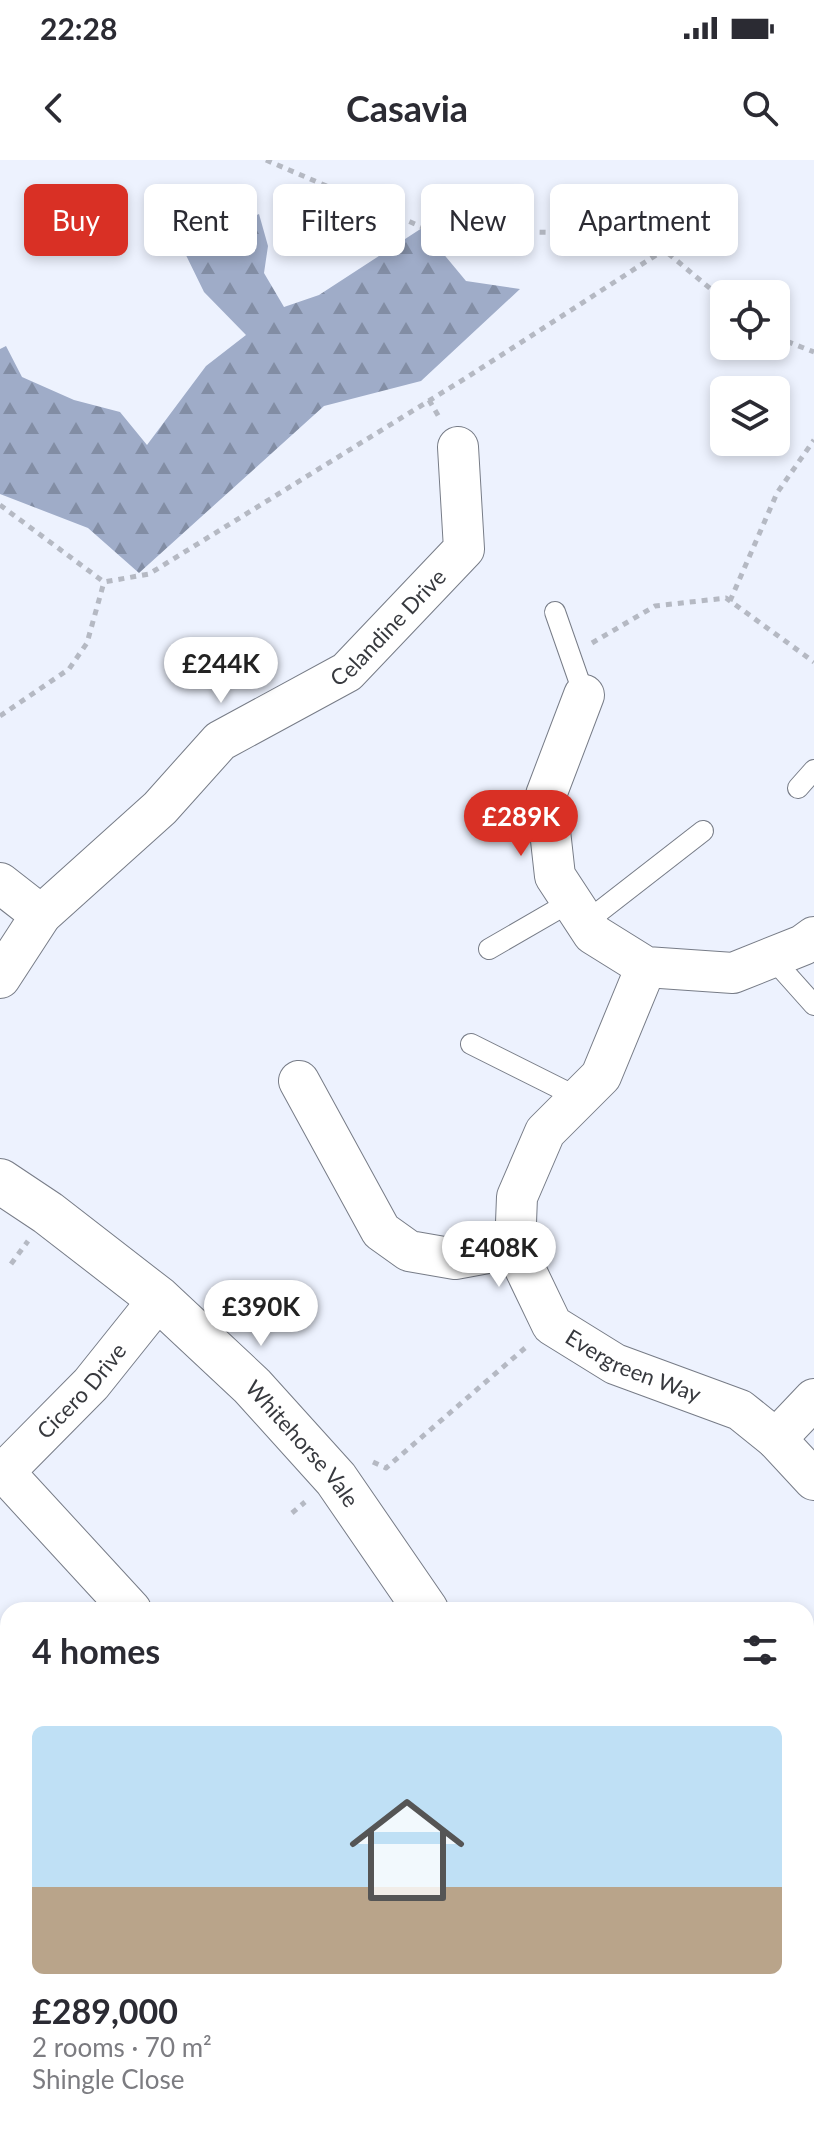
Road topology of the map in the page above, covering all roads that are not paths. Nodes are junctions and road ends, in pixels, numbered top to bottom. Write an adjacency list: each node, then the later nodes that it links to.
1 (458, 447): 9 (street, Celandine Drive)
2 (555, 612): 3 (lane)
3 (584, 695): 8 (street)
4 (814, 770): 5 (lane)
5 (798, 788)
6 (703, 831): 8 (lane)
7 (0, 883): 9 (street)
8 (579, 912): 11 (lane); 13 (street)
9 (41, 915): 14 (street, Celandine Drive)
10 (814, 937): 12 (street)
11 (489, 949)
12 (772, 958): 13 (street); 15 (lane)
13 (646, 967): 18 (street, Evergreen Way)
14 (0, 978)
15 (814, 1005)
16 (471, 1044): 18 (lane)
17 (299, 1081): 20 (street)
18 (579, 1098): 20 (street, Evergreen Way)
19 (0, 1181): 21 (street, Whitehorse Vale)
20 (515, 1248): 23 (street, Evergreen Way)
21 (159, 1299): 24 (street, Cicero Drive); 27 (street, Whitehorse Vale)
22 (814, 1399): 23 (street)
23 (776, 1439): 25 (street, Evergreen Way)
24 (3, 1475): 26 (street)
25 (814, 1480)
26 (123, 1602)
27 (421, 1602)

